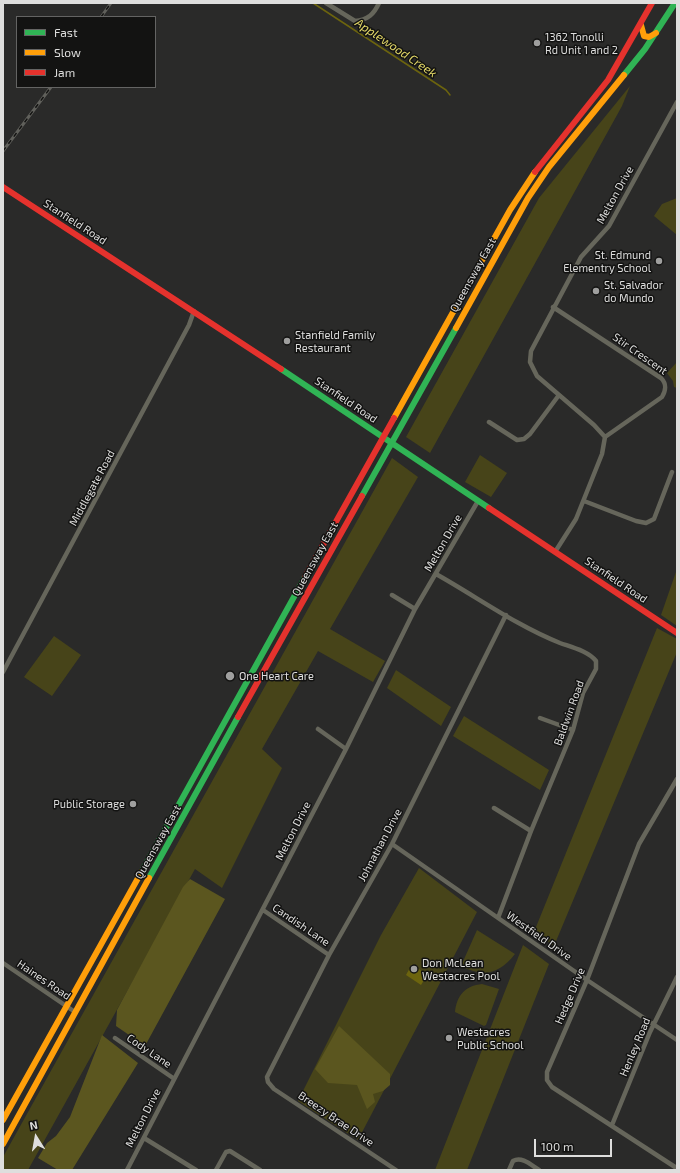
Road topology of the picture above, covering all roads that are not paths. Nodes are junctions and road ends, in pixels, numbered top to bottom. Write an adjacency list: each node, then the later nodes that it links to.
1 (326, 3): 2 (street)
2 (380, 3)
3 (652, 3): 5 (main road, Queensway East)
4 (675, 3): 6 (main road, Queensway East)
5 (642, 22): 6 (main road); 13 (main road, Queensway East)
6 (657, 33): 15 (main road, Queensway East)
7 (677, 102): 9 (street, Melton Drive)
8 (3, 187): 10 (main road, Stanfield Road)
9 (553, 307): 11 (street, Melton Drive); 14 (street, Stir Crescent)
10 (194, 311): 13 (main road, Stanfield Road); 25 (street, Middlegate Road)
11 (559, 395): 12 (street); 14 (street, Melton Drive)
12 (489, 422)
13 (384, 437): 15 (main road, Stanfield Road); 40 (main road, Queensway East)
14 (605, 438): 18 (street)
15 (392, 443): 17 (main road, Stanfield Road); 41 (main road, Queensway East)
16 (672, 472): 18 (street)
17 (478, 501): 19 (main road, Stanfield Road); 20 (street, Melton Drive)
18 (584, 501): 19 (street)
19 (556, 552): 24 (main road, Stanfield Road)
20 (436, 574): 22 (street, Melton Drive); 23 (street, Baldwin Road)
21 (392, 595): 22 (street)
22 (415, 609): 29 (street, Melton Drive)
23 (506, 615): 28 (street, Baldwin Road); 33 (street, Johnathan Drive)
24 (677, 633)
25 (3, 672)
26 (540, 718): 28 (street)
27 (318, 729): 29 (street)
28 (573, 730): 32 (street, Baldwin Road)
29 (346, 749): 34 (street, Melton Drive)
30 (677, 779): 39 (street, Hedge Drive)
31 (494, 808): 32 (street)
32 (530, 831): 35 (street, Baldwin Road)
33 (392, 844): 35 (street, Westfield Drive); 36 (street, Johnathan Drive)
34 (262, 910): 36 (street, Candish Lane); 45 (street, Melton Drive)
35 (498, 918): 39 (street, Westfield Drive)
36 (329, 955): 46 (street, Johnathan Drive)
37 (3, 963): 40 (street, Haines Road)
38 (677, 977): 42 (street, Henley Road)
39 (586, 980): 42 (street, Westfield Drive); 48 (street, Hedge Drive)
40 (66, 1006): 41 (street, Haines Road); 47 (main road, Queensway East)
41 (75, 1012): 50 (main road, Queensway East)
42 (654, 1024): 44 (street, Westfield Drive); 48 (street, Henley Road)
43 (115, 1038): 45 (street, Cody Lane)
44 (677, 1040)
45 (173, 1078): 49 (street, Melton Drive)
46 (268, 1082): 52 (street, Breezy Brae Drive)
47 (3, 1120)
48 (612, 1125): 51 (street, Hedge Drive)
49 (144, 1138): 53 (street, Melton Drive); 54 (street)
50 (3, 1144)
51 (675, 1167)
52 (394, 1169)
53 (127, 1170)
54 (196, 1170)
55 (216, 1170): 56 (street)
56 (260, 1170)
57 (509, 1170): 58 (street)
58 (539, 1170)

